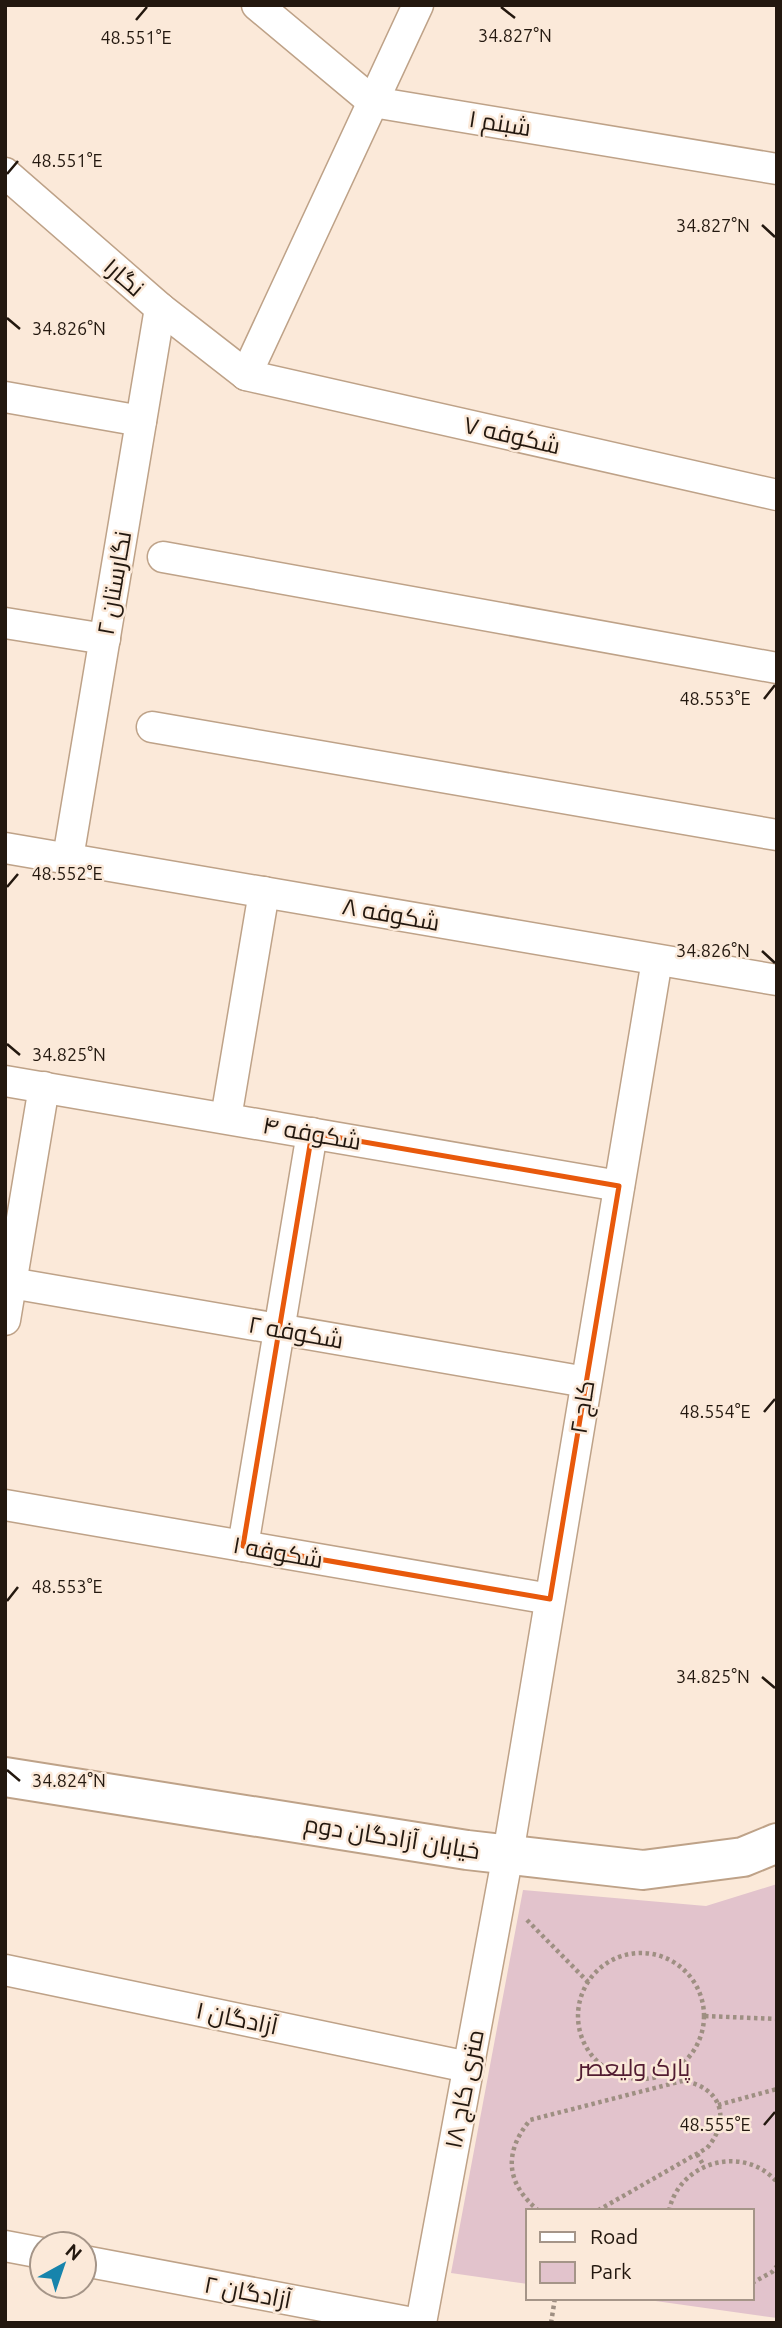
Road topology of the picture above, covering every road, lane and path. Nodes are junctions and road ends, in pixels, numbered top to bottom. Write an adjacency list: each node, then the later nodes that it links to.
1 (257, 5): 3 (street)
2 (418, 5): 3 (street)
3 (373, 102): 4 (street, شبنم ۱); 7 (street)
4 (777, 169)
5 (5, 173): 6 (street, نگار۱)
6 (160, 308): 7 (street, نگار۱); 9 (street, نگارستان ۲)
7 (246, 375): 10 (street, شکوفه ۷)
8 (5, 397): 9 (street)
9 (141, 421): 13 (street, نگارستان ۲)
10 (777, 495)
11 (163, 556): 14 (street)
12 (5, 623): 13 (street)
13 (105, 639): 18 (street, نگارستان ۲)
14 (777, 668)
15 (152, 727): 16 (street)
16 (777, 835)
17 (5, 848): 18 (street, شکوفه ۸)
18 (68, 858): 19 (street, شکوفه ۸)
19 (264, 892): 20 (street, شکوفه ۸); 24 (street)
20 (657, 960): 21 (street, شکوفه ۸); 26 (street, کاج ۲)
21 (777, 980)
22 (5, 1081): 23 (street, شکوفه ۴)
23 (44, 1087): 24 (street, شکوفه ۴); 27 (street)
24 (226, 1118): 25 (street, شکوفه ۴)
25 (312, 1133): 26 (street, شکوفه ۴); 29 (street)
26 (619, 1186): 30 (street, کاج ۲)
27 (8, 1282): 28 (street); 29 (street, شکوفه ۲)
28 (5, 1320)
29 (279, 1329): 30 (street, شکوفه ۲); 32 (street)
30 (586, 1382): 33 (street, کاج ۲)
31 (5, 1505): 32 (street, شکوفه ۱)
32 (243, 1546): 33 (street, شکوفه ۱)
33 (550, 1599): 36 (street, کاج ۲)
34 (5, 1777): 36 (street, خیابان آزادگان دوم)
35 (777, 1843): 36 (street, خیابان آزادگان دوم)
36 (508, 1854): 37 (street, ۱۸ متری کاج)
37 (500, 1894): 39 (path); 42 (street, ۱۸ متری کاج)
38 (5, 1970): 42 (street, آزادگان ۱)
39 (588, 1982): 40 (path); 43 (path)
40 (705, 2016): 41 (path); 43 (path)
41 (777, 2020)
42 (468, 2067): 60 (street, ۱۸ متری کاج)
43 (668, 2074): 44 (path)
44 (670, 2084): 46 (path); 50 (path)
45 (777, 2089): 46 (path)
46 (718, 2105): 47 (path)
47 (697, 2154): 48 (path); 51 (path)
48 (704, 2166): 49 (path); 52 (path)
49 (777, 2182)
50 (537, 2209)
51 (601, 2209)
52 (670, 2209)
53 (5, 2246): 54 (street)
54 (28, 2250)
55 (98, 2264): 59 (street, آزادگان ۲)
56 (777, 2266): 57 (path)
57 (754, 2282)
58 (555, 2300): 61 (path)
59 (413, 2323)
60 (421, 2323)
61 (551, 2323)

